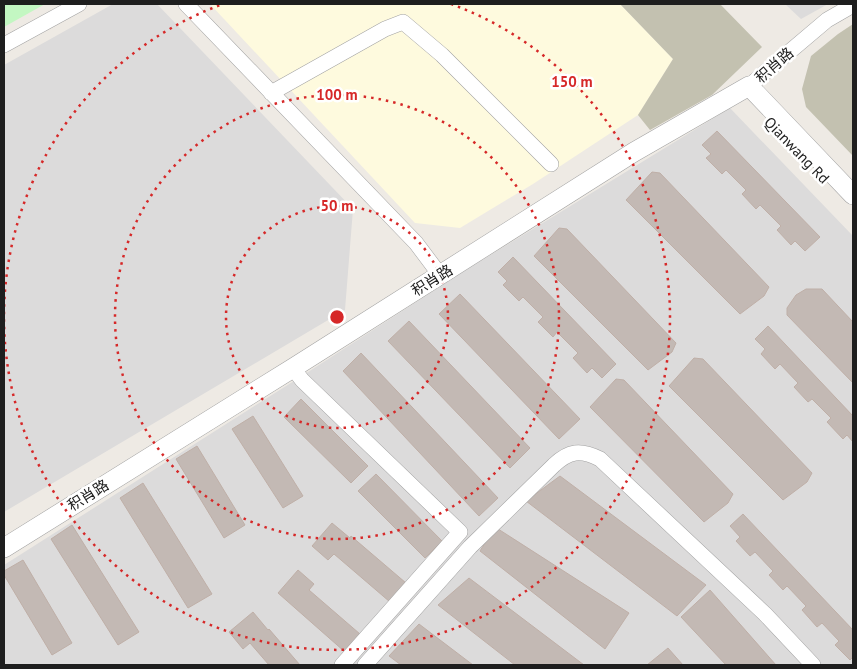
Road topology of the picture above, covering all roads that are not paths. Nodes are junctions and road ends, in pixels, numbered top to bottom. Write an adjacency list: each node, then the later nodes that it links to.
1 (79, 4): 4 (street)
2 (186, 4): 6 (street)
3 (853, 5): 5 (street, 积肖路)
4 (4, 46)
5 (745, 89): 8 (street, Qianwang Rd); 9 (street, Qianwang Rd); 10 (street, 积肖路)
6 (271, 92): 7 (street); 10 (street)
7 (551, 164)
8 (853, 195)
9 (853, 209)
10 (440, 275): 11 (street, 积肖路)
11 (293, 368): 12 (street, 积肖路); 13 (street)
12 (4, 548)
13 (342, 665)
14 (365, 665): 15 (street)
15 (813, 665)

